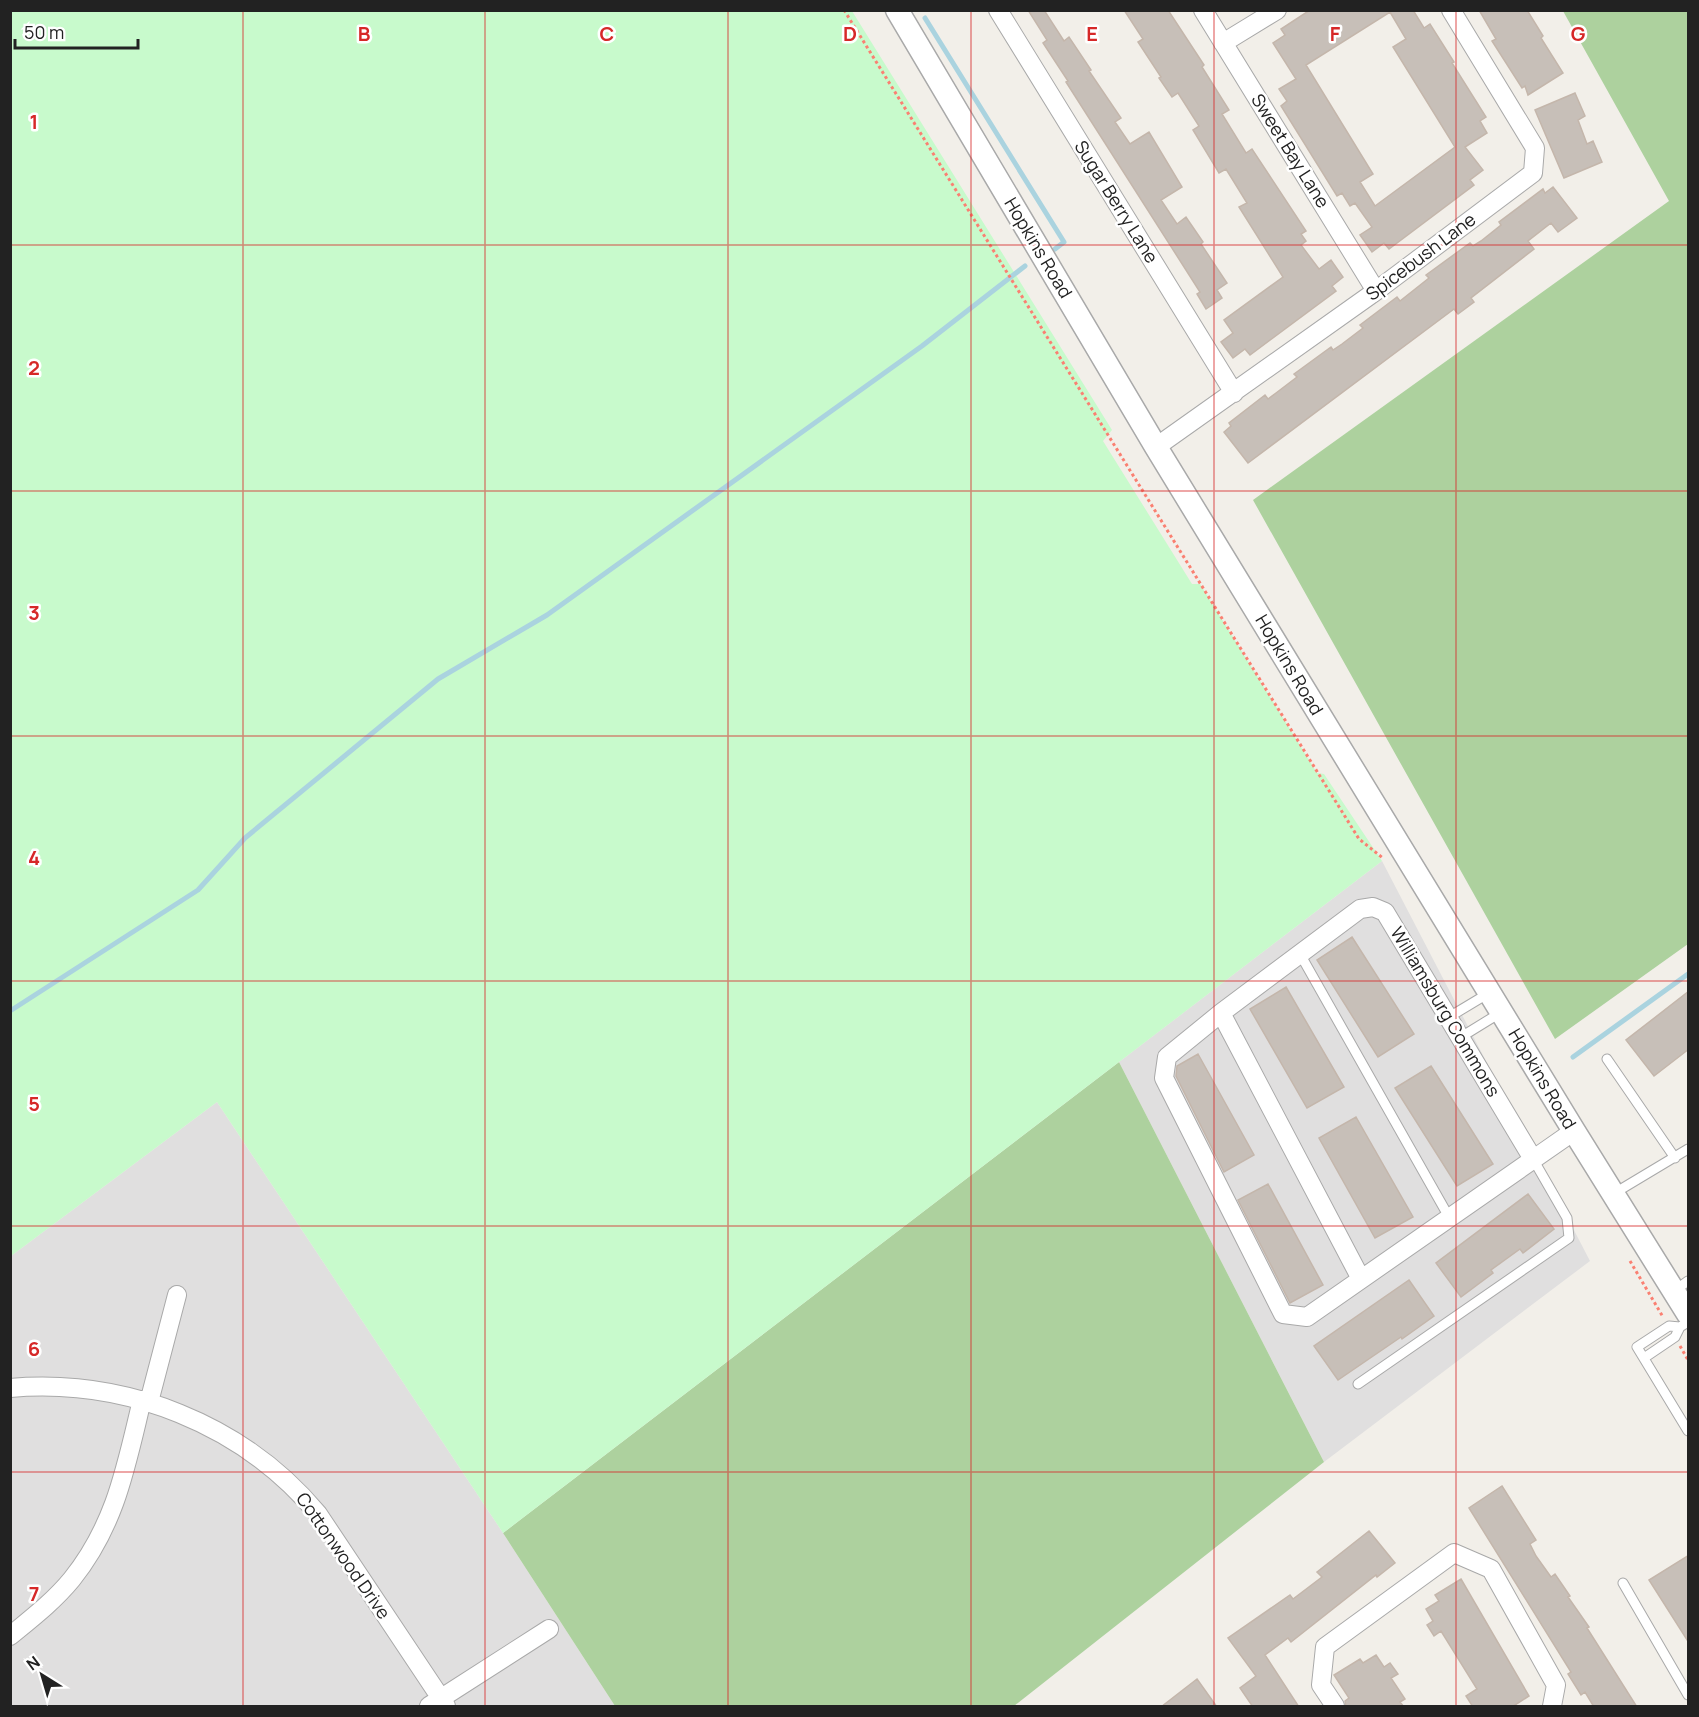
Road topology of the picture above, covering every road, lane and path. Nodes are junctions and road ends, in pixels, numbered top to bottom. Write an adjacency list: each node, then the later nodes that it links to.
1 (844, 10): 11 (path)
2 (998, 10): 9 (street, Sugar Berry Lane)
3 (1203, 10): 7 (street, Sweet Bay Lane)
4 (1277, 10): 7 (street)
5 (1451, 10): 8 (street, Spicebush Lane)
6 (899, 11): 10 (street, Hopkins Road)
7 (1224, 43): 8 (street, Sweet Bay Lane)
8 (1376, 291): 9 (street, Spicebush Lane)
9 (1234, 393): 10 (street, Spicebush Lane)
10 (1156, 447): 13 (street, Hopkins Road)
11 (1385, 859)
12 (1300, 954): 15 (street, Williamsburg Commons); 16 (street, Williamsburg Commons); 24 (lane)
13 (1489, 993): 14 (street, Hopkins Road); 16 (lane)
14 (1501, 1012): 17 (lane); 19 (street, Hopkins Road)
15 (1221, 1014): 26 (street); 26 (street, Williamsburg Commons)
16 (1449, 1017): 17 (street, Williamsburg Commons)
17 (1461, 1037): 22 (street, Williamsburg Commons)
18 (1607, 1059): 21 (lane)
19 (1574, 1131): 22 (street, Williamsburg Commons); 23 (street, Hopkins Road)
20 (1689, 1149): 21 (lane)
21 (1675, 1158): 23 (lane)
22 (1533, 1159): 24 (street, Williamsburg Commons); 34 (lane)
23 (1613, 1194): 27 (street, Hopkins Road)
24 (1449, 1216): 26 (street, Williamsburg Commons)
25 (1626, 1254): 30 (path)
26 (1361, 1279)
27 (1681, 1286): 29 (street, Hopkins Road)
28 (177, 1295): 36 (street)
29 (1686, 1321): 30 (lane); 31 (lane)
30 (1669, 1326): 32 (lane)
31 (1675, 1337): 32 (lane); 33 (path)
32 (1644, 1358): 37 (lane)
33 (1689, 1360)
34 (1358, 1384)
35 (10, 1389): 36 (street, Cottonwood Drive)
36 (146, 1401): 40 (street); 42 (street, Cottonwood Drive)
37 (1689, 1431)
38 (1623, 1582): 41 (lane)
39 (549, 1629): 42 (street)
40 (10, 1635)
41 (1689, 1695)
42 (439, 1704)
43 (1335, 1707): 44 (street)
44 (1552, 1707)

